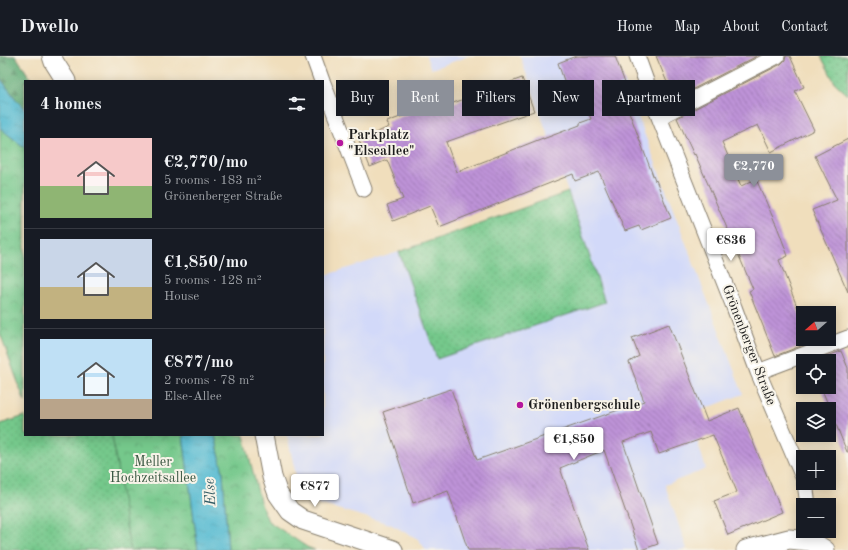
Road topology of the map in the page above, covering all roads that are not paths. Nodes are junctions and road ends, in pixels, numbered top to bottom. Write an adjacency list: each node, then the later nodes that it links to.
1 (52, 56): 5 (street)
2 (313, 56): 6 (street)
3 (637, 56): 8 (street, Grönenberger Straße)
4 (777, 56): 8 (street)
5 (65, 80)
6 (322, 80)
7 (324, 85): 9 (street)
8 (659, 117): 11 (street, Grönenberger Straße)
9 (364, 189)
10 (848, 338): 11 (street)
11 (758, 372): 13 (street, Grönenberger Straße)
12 (264, 436): 15 (street)
13 (796, 461)
14 (816, 541): 16 (street)
15 (393, 550)
16 (746, 550)

